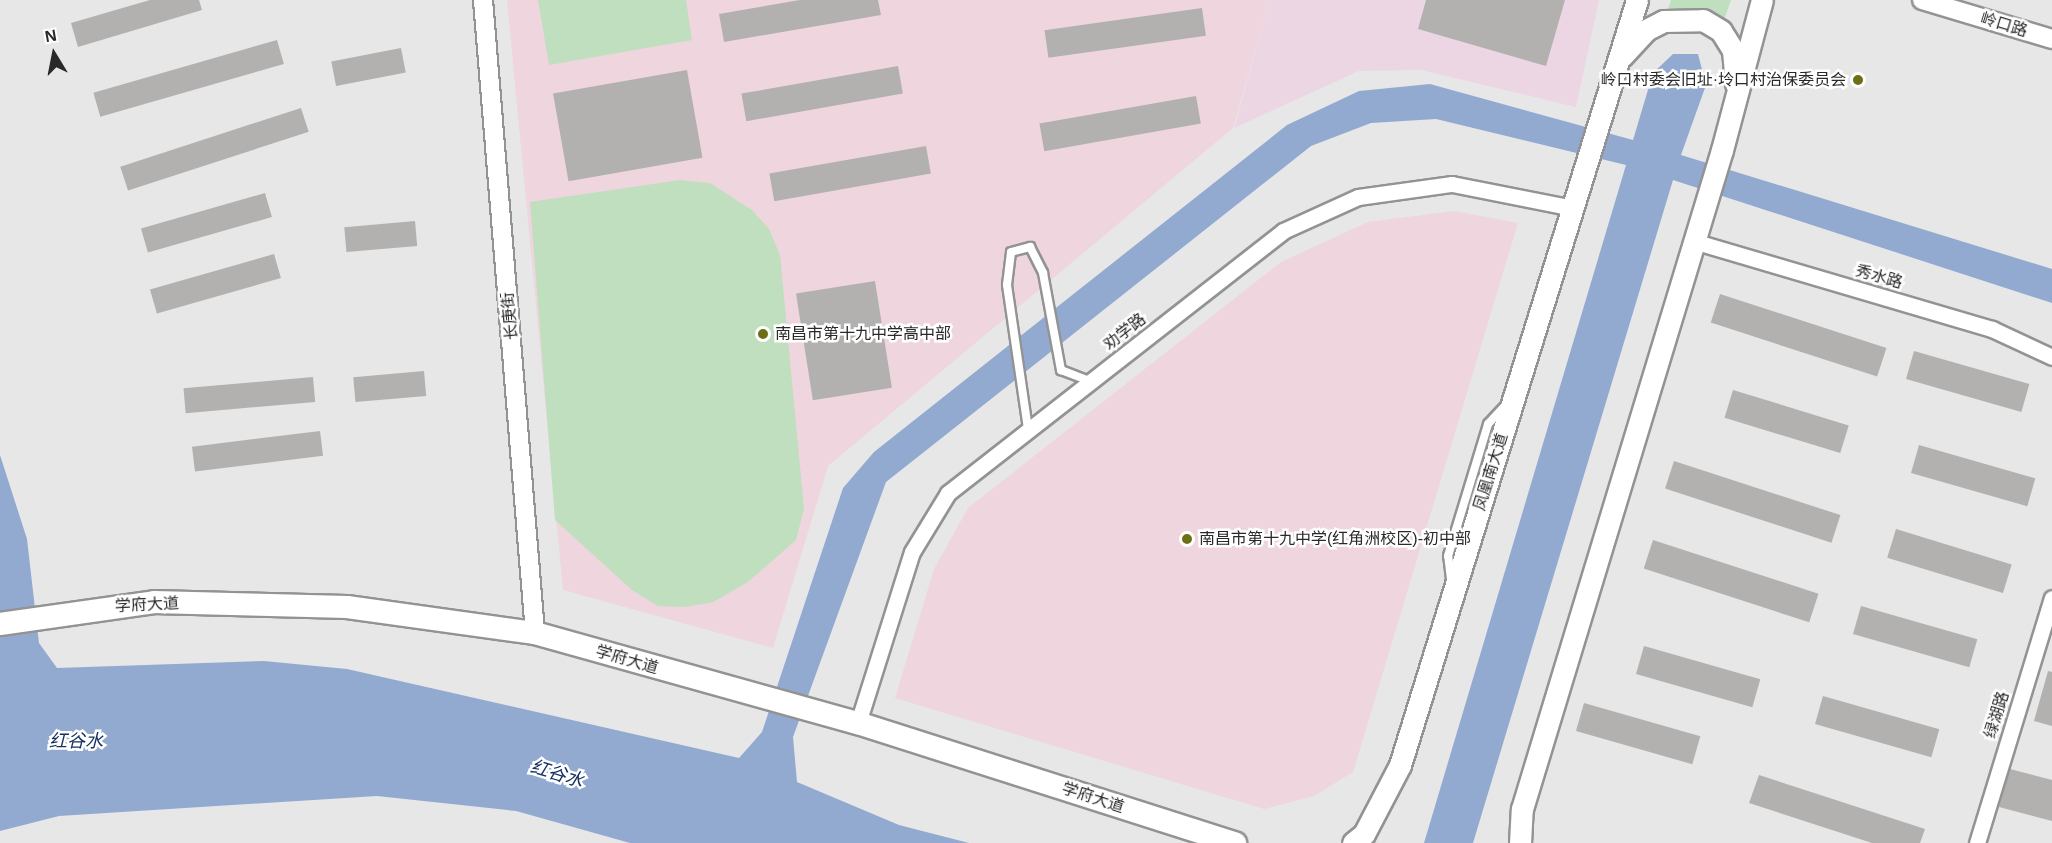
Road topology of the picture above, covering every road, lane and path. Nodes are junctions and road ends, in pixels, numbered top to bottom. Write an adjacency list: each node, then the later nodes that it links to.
1 (483, 0): 16 (street, 长庚街)
2 (1623, 0): 7 (main road)
3 (1637, 0): 7 (main road)
4 (1922, 0): 6 (street, 岭口路)
5 (1765, 3): 8 (main road)
6 (2052, 39)
7 (1618, 60): 8 (main road); 9 (main road, 凤凰南大道)
8 (1737, 94): 10 (main road)
9 (1573, 208): 12 (street, 劝学路); 19 (main road, 凤凰南大道)
10 (1693, 241): 11 (street, 秀水路); 20 (main road)
11 (2052, 357)
12 (1091, 381): 13 (street, 劝学路); 13 (lane)
13 (1027, 424): 17 (street, 劝学路)
14 (2052, 598): 21 (street, 绿湖路)
15 (0, 624): 16 (main road, 学府大道)
16 (535, 633): 17 (main road, 学府大道)
17 (858, 723): 18 (main road, 学府大道)
18 (1235, 843)
19 (1353, 843)
20 (1520, 843)
21 (1977, 843)

